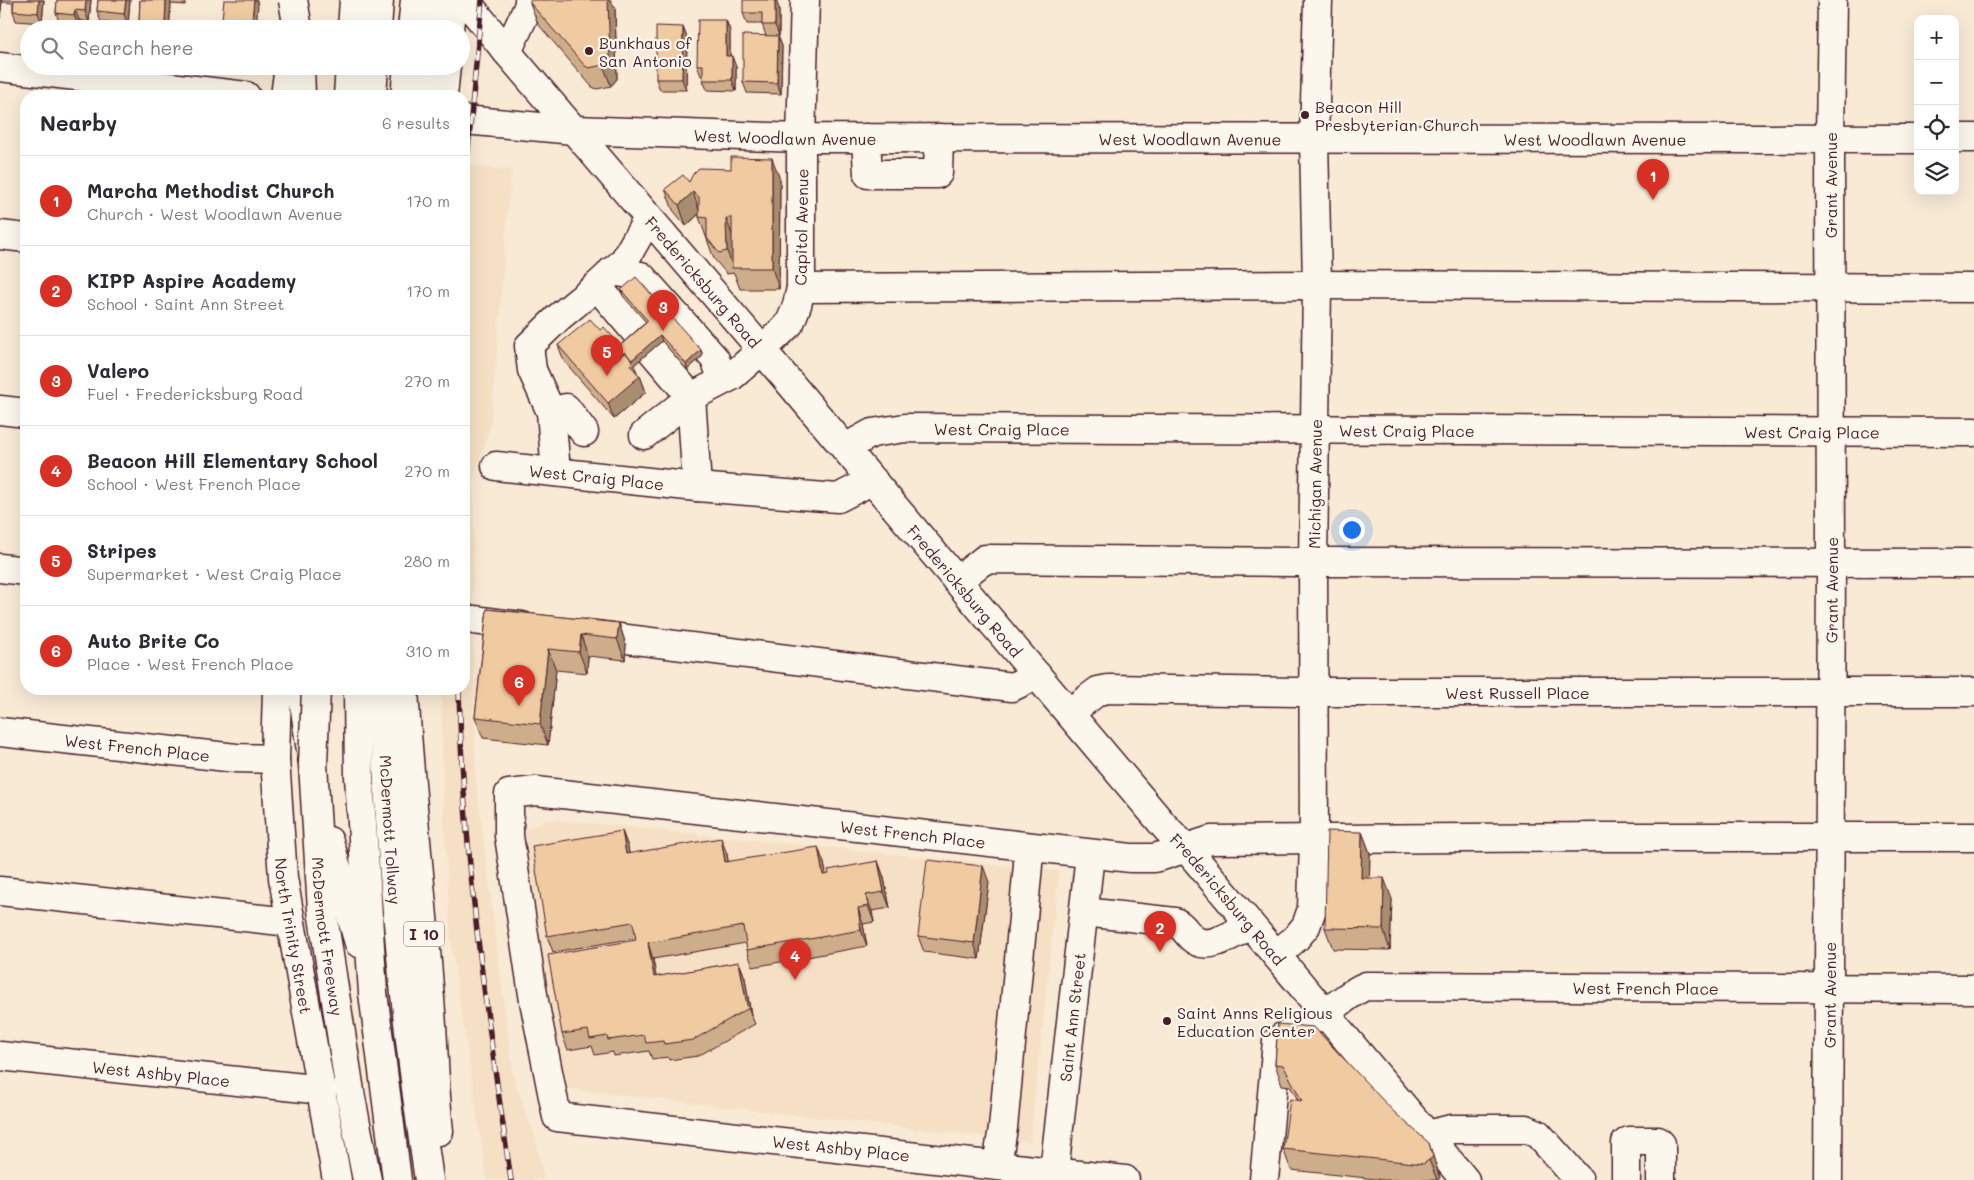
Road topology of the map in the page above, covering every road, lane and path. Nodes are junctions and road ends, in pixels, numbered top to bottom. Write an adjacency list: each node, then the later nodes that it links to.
1 (293, 0): 13 (main road, bridge)
2 (298, 0): 14 (main road)
3 (354, 0): 15 (main road)
4 (380, 0): 16 (main road)
5 (414, 0): 17 (main road)
6 (436, 0): 18 (main road)
7 (452, 0): 19 (main road)
8 (465, 0): 20 (main road, Fredericksburg Road)
9 (529, 0): 20 (main road)
10 (805, 0): 41 (main road, Capitol Avenue)
11 (1318, 0): 45 (main road, Michigan Avenue)
12 (1832, 0): 48 (main road, Grant Avenue)
13 (295, 20)
14 (297, 20)
15 (353, 20)
16 (378, 20)
17 (413, 20)
18 (435, 20)
19 (450, 20)
20 (507, 52): 40 (main road, Fredericksburg Road)
21 (0, 67): 22 (main road)
22 (20, 69)
23 (68, 75): 31 (main road)
24 (287, 75): 32 (main road)
25 (300, 75): 33 (main road)
26 (349, 75): 34 (main road)
27 (373, 75): 35 (main road)
28 (407, 75): 36 (main road)
29 (430, 75): 37 (main road)
30 (445, 75): 38 (main road)
31 (195, 90)
32 (286, 90)
33 (301, 90)
34 (348, 90)
35 (372, 90)
36 (406, 90)
37 (429, 90)
38 (444, 90)
39 (470, 121): 40 (main road, West Woodlawn Avenue)
40 (574, 130): 41 (main road, West Woodlawn Avenue); 51 (main road, Fredericksburg Road)
41 (802, 138): 42 (main road, West Woodlawn Avenue); 56 (main road, Capitol Avenue)
42 (866, 138): 43 (main road, West Woodlawn Avenue); 50 (main road)
43 (897, 138): 44 (main road, West Woodlawn Avenue); 50 (main road)
44 (939, 138): 45 (main road, West Woodlawn Avenue); 50 (main road)
45 (1314, 138): 48 (main road, West Woodlawn Avenue); 55 (main road, Michigan Avenue)
46 (1959, 138): 47 (main road)
47 (1974, 138)
48 (1830, 139): 49 (main road, West Woodlawn Avenue); 57 (main road, Grant Avenue)
49 (1914, 139)
50 (897, 174)
51 (649, 218): 54 (main road); 60 (main road, Fredericksburg Road)
52 (0, 235): 53 (main road)
53 (20, 237)
54 (604, 279): 59 (main road); 59 (main road); 64 (main road)
55 (1317, 285): 56 (main road); 57 (main road); 65 (main road, Michigan Avenue)
56 (801, 288): 60 (main road, Capitol Avenue)
57 (1830, 288): 58 (main road); 67 (main road, Grant Avenue)
58 (1974, 288)
59 (663, 332): 61 (main road, Capitol Avenue); 61 (main road); 69 (main road, Capitol Avenue); 74 (main road)
60 (762, 350): 61 (main road, Capitol Avenue); 70 (main road, Fredericksburg Road)
61 (723, 380)
62 (0, 410): 63 (main road)
63 (20, 412)
64 (551, 412): 66 (main road); 72 (main road)
65 (1315, 429): 67 (main road, West Craig Place); 70 (main road, West Craig Place); 75 (main road, Michigan Avenue)
66 (584, 432)
67 (1831, 432): 68 (main road, West Craig Place); 77 (main road, Grant Avenue)
68 (1974, 432)
69 (644, 435)
70 (845, 448): 73 (main road, Fredericksburg Road)
71 (496, 466): 72 (main road, West Craig Place)
72 (556, 472): 74 (main road, West Craig Place)
73 (872, 480): 74 (main road, West Craig Place); 80 (main road, Fredericksburg Road)
74 (697, 487)
75 (1313, 562): 77 (main road); 80 (main road); 83 (main road, Michigan Avenue)
76 (1974, 563): 77 (main road)
77 (1831, 564): 84 (main road, Grant Avenue)
78 (0, 568): 79 (main road)
79 (20, 570)
80 (958, 581): 82 (main road, Fredericksburg Road)
81 (474, 620): 82 (main road)
82 (1037, 675): 94 (main road, Fredericksburg Road)
83 (1313, 692): 84 (main road, West Russell Place); 94 (main road, West Russell Place); 100 (main road, Michigan Avenue)
84 (1830, 692): 85 (main road, West Russell Place); 98 (main road, Grant Avenue)
85 (1974, 692)
86 (277, 695): 96 (main road, North Trinity Street)
87 (304, 695): 97 (main road, bridge)
88 (304, 695): 112 (main road)
89 (316, 695): 97 (main road, McDermott Freeway, bridge)
90 (358, 695): 112 (main road, McDermott Tollway)
91 (384, 695): 105 (main road, McDermott Tollway)
92 (403, 695): 105 (main road)
93 (403, 695): 126 (main road, I 10)
94 (1069, 712): 102 (main road, Fredericksburg Road)
95 (0, 732): 96 (main road, West French Place)
96 (275, 759): 107 (main road, North Trinity Street)
97 (313, 764): 116 (main road, McDermott Freeway)
98 (1830, 837): 99 (main road, West French Place); 100 (main road, West French Place); 110 (main road, Grant Avenue)
99 (1974, 837)
100 (1314, 840): 102 (main road, West French Place); 109 (main road, Michigan Avenue)
101 (1027, 848): 103 (main road, West French Place); 117 (main road, West French Place); 119 (main road)
102 (1186, 848): 103 (main road, West French Place); 108 (main road, Fredericksburg Road)
103 (1090, 855): 106 (main road, Saint Ann Street)
104 (0, 891): 107 (main road)
105 (396, 908): 125 (main road, McDermott Tollway)
106 (1084, 912): 108 (main road); 120 (main road, Saint Ann Street)
107 (290, 922): 115 (main road, North Trinity Street)
108 (1250, 926): 109 (main road, Fredericksburg Road)
109 (1276, 955): 113 (main road, Fredericksburg Road)
110 (1829, 989): 111 (main road, West French Place); 113 (main road, West French Place); 133 (main road, Grant Avenue)
111 (1974, 989)
112 (374, 992): 124 (main road, McDermott Tollway)
113 (1326, 1013): 118 (main road, Fredericksburg Road); 128 (main road, West French Place)
114 (0, 1056): 115 (main road, West Ashby Place)
115 (323, 1090): 121 (main road, North Trinity Street)
116 (351, 1098): 122 (main road); 123 (main road, McDermott Freeway)
117 (557, 1117): 119 (main road, West Ashby Place)
118 (1427, 1135): 129 (main road, Fredericksburg Road); 130 (main road)
119 (997, 1165): 120 (main road, West Ashby Place)
120 (1054, 1176): 127 (main road, West Ashby Place)
121 (337, 1180)
122 (362, 1180)
123 (368, 1180)
124 (397, 1180)
125 (429, 1180)
126 (445, 1180)
127 (1125, 1180)
128 (1264, 1180)
129 (1465, 1180)
130 (1579, 1180)
131 (1626, 1180): 132 (main road)
132 (1661, 1180)
133 (1828, 1180)

